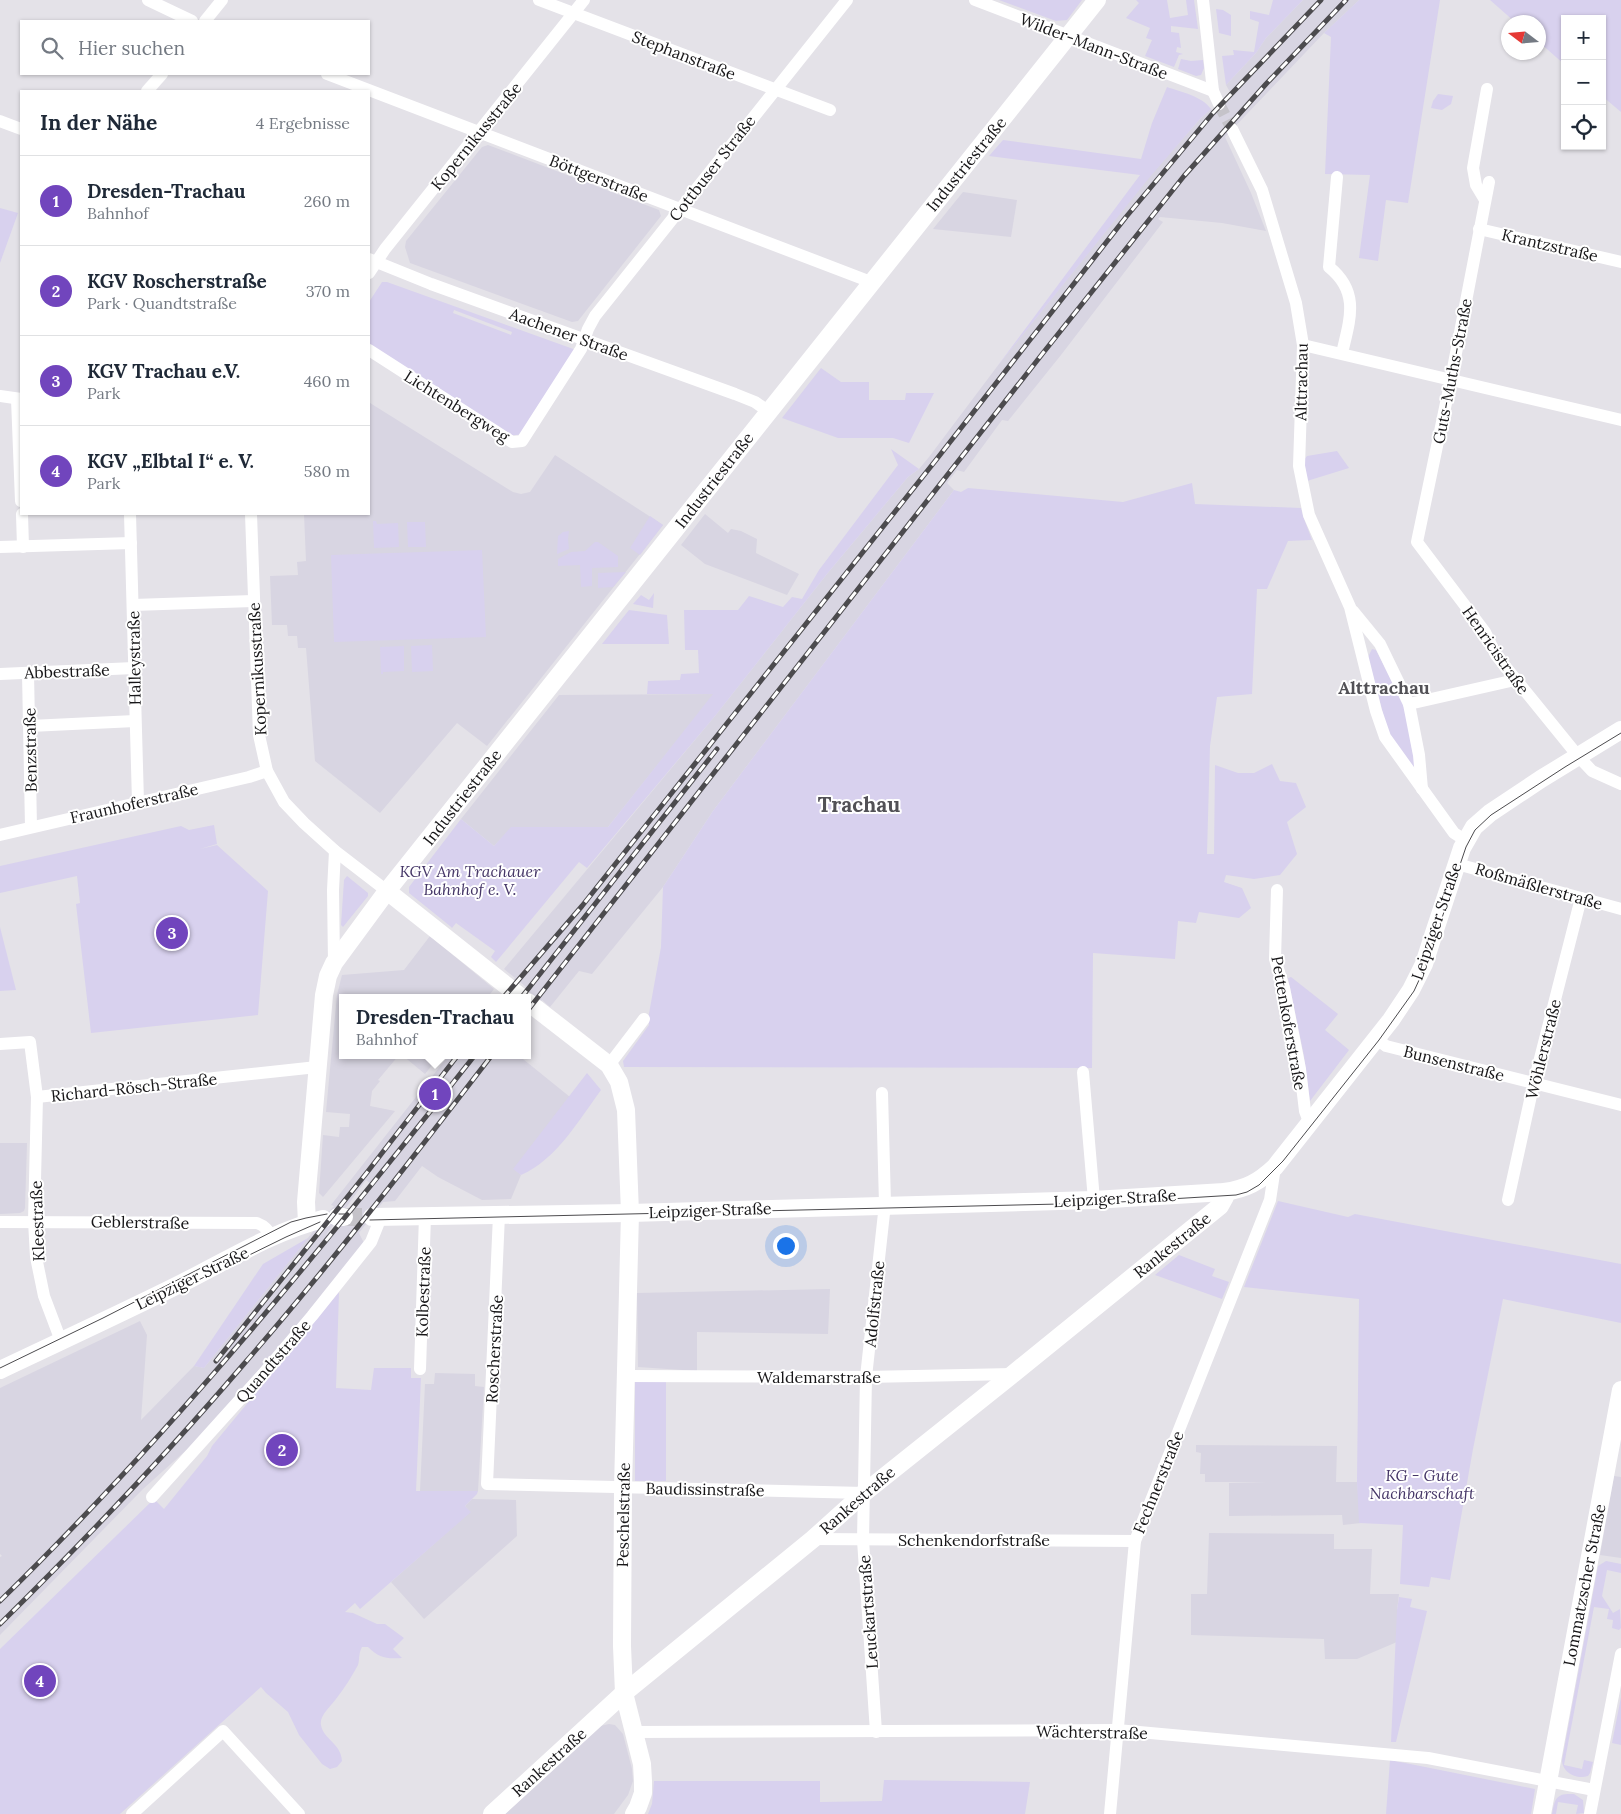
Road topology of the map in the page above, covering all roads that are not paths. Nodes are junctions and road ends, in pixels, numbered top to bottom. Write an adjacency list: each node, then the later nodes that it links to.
1 (148, 0): 10 (street)
2 (222, 0): 11 (street)
3 (539, 0): 9 (street, Stephanstraße)
4 (584, 0): 9 (street, Kopernikusstraße)
5 (847, 0): 15 (street, Cottbuser Straße)
6 (975, 0): 12 (street, Wilder-Mann-Straße)
7 (1097, 0): 12 (street, Industriestraße)
8 (1203, 0): 20 (street)
9 (573, 13): 15 (street, Stephanstraße); 26 (street, Kopernikusstraße)
10 (190, 20)
11 (206, 20)
12 (1068, 36): 20 (street, Wilder-Mann-Straße); 34 (street, Industriestraße)
13 (161, 75): 17 (street)
14 (330, 75): 18 (street, Böttgerstraße)
15 (774, 89): 22 (street, Stephanstraße); 30 (street, Cottbuser Straße)
16 (1488, 89): 29 (street)
17 (148, 90)
18 (369, 90)
19 (370, 90): 26 (street, Böttgerstraße)
20 (1213, 91): 21 (street)
21 (1219, 104)
22 (830, 110)
23 (0, 121): 24 (street)
24 (20, 129)
25 (1232, 129): 36 (street, Alttrachau)
26 (479, 132): 30 (street, Böttgerstraße); 32 (street, Kopernikusstraße)
27 (1337, 177): 38 (street)
28 (1489, 182): 29 (street, Guts-Muths-Straße)
29 (1485, 200): 31 (street, Guts-Muths-Straße)
30 (680, 209): 34 (street, Böttgerstraße); 35 (street, Cottbuser Straße)
31 (1479, 229): 33 (street, Krantzstraße); 39 (street, Guts-Muths-Straße)
32 (372, 260): 35 (street, Aachener Straße)
33 (1621, 262)
34 (871, 282): 42 (street, Industriestraße)
35 (584, 340): 37 (street, Lichtenbergweg); 42 (street, Aachener Straße)
36 (1303, 345): 38 (street); 54 (street, Alttrachau)
37 (370, 351)
38 (1342, 353): 39 (street)
39 (1451, 379): 43 (street); 48 (street, Guts-Muths-Straße)
40 (0, 396): 41 (street)
41 (19, 399): 44 (street)
42 (768, 411): 74 (street, Industriestraße)
43 (1621, 420)
44 (20, 446)
45 (22, 515): 50 (street)
46 (130, 515): 49 (street, Halleystraße)
47 (251, 515): 52 (street, Kopernikusstraße)
48 (1417, 542): 58 (street, Henricistraße)
49 (131, 543): 50 (street); 53 (street, Halleystraße)
50 (23, 546): 51 (street)
51 (0, 547)
52 (253, 601): 53 (street); 64 (street, Kopernikusstraße)
53 (132, 605): 55 (street, Halleystraße)
54 (1350, 607): 59 (street, Alttrachau); 66 (street, Alttrachau)
55 (134, 668): 56 (street, Abbestraße); 60 (street, Halleystraße)
56 (28, 672): 57 (street, Abbestraße); 61 (street, Benzstraße)
57 (0, 674)
58 (1515, 680): 59 (street); 63 (street, Henricistraße)
59 (1409, 704): 66 (street, Alttrachau)
60 (135, 721): 61 (street); 67 (street, Halleystraße)
61 (30, 726): 68 (street, Benzstraße)
62 (1621, 730): 63 (street, Leipziger Straße)
63 (1578, 756): 65 (street, Henricistraße); 70 (street, Leipziger Straße)
64 (267, 771): 67 (street, Fraunhoferstraße); 71 (street, Kopernikusstraße)
65 (1621, 784)
66 (1422, 790): 70 (street, Alttrachau)
67 (138, 802): 68 (street, Fraunhoferstraße)
68 (31, 827): 69 (street, Fraunhoferstraße)
69 (0, 835)
70 (1465, 840): 72 (street, Leipziger Straße)
71 (336, 851): 74 (street, Kopernikusstraße); 77 (street, Industriestraße)
72 (1456, 864): 75 (street, Roßmäßlerstraße); 81 (street, Leipziger Straße)
73 (1277, 890): 90 (street, Pettenkoferstraße)
74 (388, 891): 77 (street, Industriestraße); 78 (street)
75 (1581, 898): 76 (street, Roßmäßlerstraße); 86 (street, Wöhlerstraße)
76 (1621, 909)
77 (334, 963): 84 (street, Industriestraße)
78 (517, 994)
79 (531, 1004): 83 (street)
80 (644, 1019): 83 (street)
81 (1377, 1039): 86 (street, Bunsenstraße); 90 (street, Leipziger Straße)
82 (0, 1044): 88 (street, Richard-Rösch-Straße)
83 (609, 1066): 96 (street, Peschelstraße)
84 (317, 1067): 88 (street, Richard-Rösch-Straße); 100 (street, Industriestraße)
85 (1083, 1072): 93 (street)
86 (1534, 1082): 89 (street, Bunsenstraße); 94 (street, Wöhlerstraße)
87 (882, 1093): 95 (street, Adolfstraße)
88 (37, 1097): 101 (street, Kleestraße)
89 (1621, 1105)
90 (1310, 1124): 91 (street, Leipziger Straße)
91 (1276, 1167): 92 (street, Leipziger Straße); 117 (street, Fechnerstraße)
92 (1224, 1192): 93 (street, Leipziger Straße); 107 (street, Rankestraße)
93 (1094, 1200): 95 (street, Leipziger Straße)
94 (1508, 1200)
95 (885, 1206): 96 (street, Leipziger Straße); 109 (street, Adolfstraße)
96 (630, 1212): 97 (street, Leipziger Straße); 108 (street, Peschelstraße)
97 (499, 1215): 98 (street, Leipziger Straße); 111 (street, Roscherstraße)
98 (425, 1216): 99 (street, Leipziger Straße); 105 (street, Kolbestraße)
99 (376, 1217): 114 (street, Quandtstraße)
100 (328, 1219): 103 (street, Leipziger Straße)
101 (34, 1221): 102 (street, Geblerstraße); 103 (street, Geblerstraße); 104 (street, Kleestraße)
102 (0, 1222)
103 (272, 1238): 104 (street, Leipziger Straße)
104 (61, 1341): 106 (street, Leipziger Straße)
105 (420, 1369)
106 (0, 1370)
107 (1013, 1374): 109 (street, Waldemarstraße); 113 (street, Rankestraße)
108 (626, 1376): 109 (street, Waldemarstraße); 112 (street, Peschelstraße)
109 (866, 1377): 113 (street, Adolfstraße)
110 (1621, 1390): 124 (street, Lommatzscher Straße)
111 (487, 1484): 112 (street, Baudissinstraße)
112 (623, 1488): 113 (street, Baudissinstraße); 120 (street, Peschelstraße)
113 (864, 1492): 115 (street, Rankestraße); 116 (street, Leuckartstraße)
114 (152, 1497)
115 (813, 1539): 116 (street, Schenkendorfstraße); 120 (street, Rankestraße)
116 (863, 1540): 117 (street, Schenkendorfstraße); 123 (street, Leuckartstraße)
117 (1135, 1541): 121 (street, Fechnerstraße)
118 (1621, 1654): 119 (street)
119 (1619, 1683): 125 (street)
120 (624, 1693): 122 (street, Peschelstraße); 128 (street, Rankestraße)
121 (1116, 1730): 123 (street, Wächterstraße); 124 (street, Wächterstraße); 130 (street, Fechnerstraße)
122 (634, 1732): 123 (street, Wächterstraße); 129 (street, Peschelstraße)
123 (876, 1732)
124 (1548, 1780): 125 (street); 131 (street, Lommatzscher Straße)
125 (1594, 1790): 132 (street)
126 (132, 1814): 127 (street)
127 (299, 1814)
128 (492, 1814)
129 (634, 1814)
130 (1110, 1814)
131 (1542, 1814)
132 (1590, 1814)

